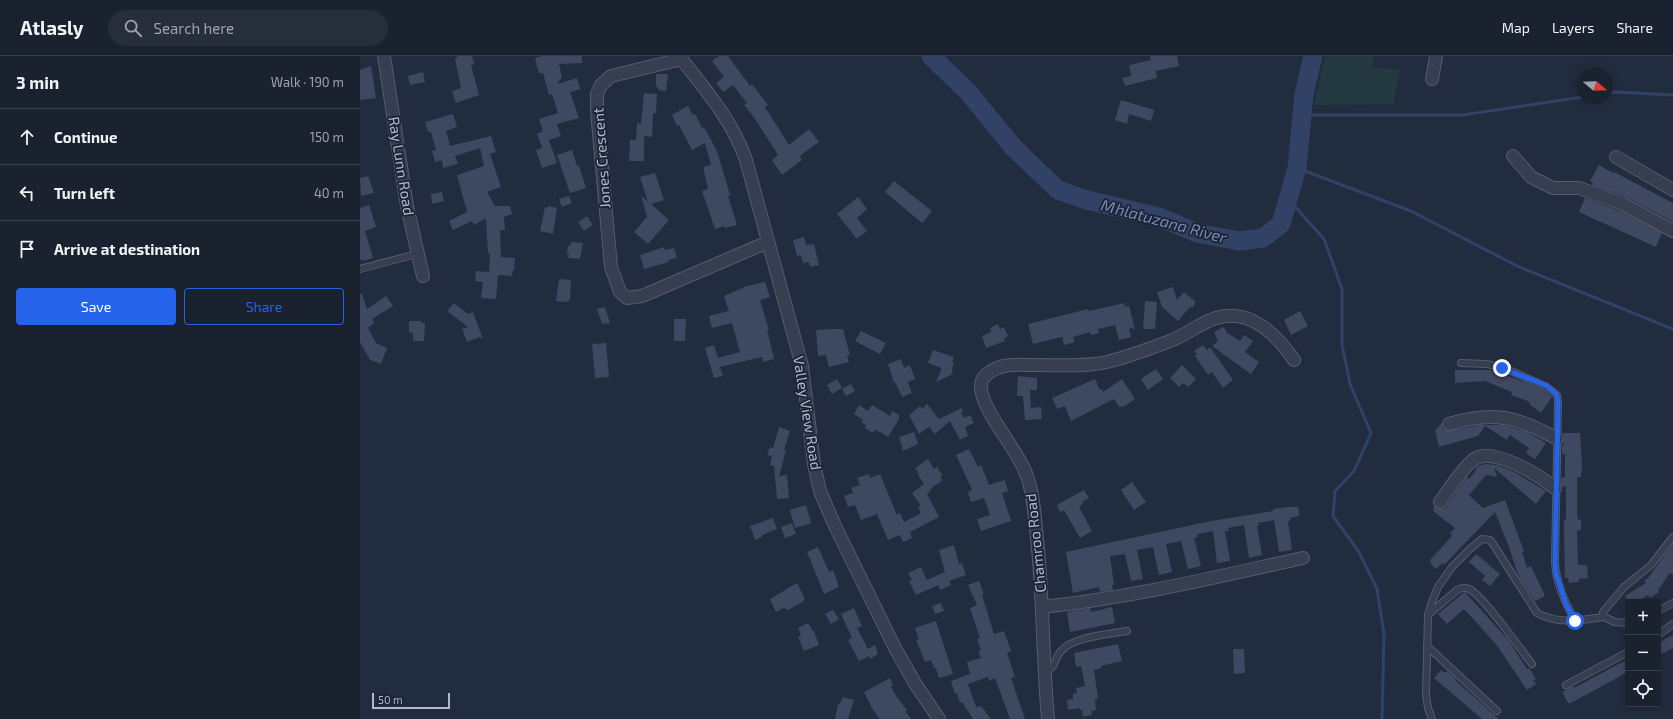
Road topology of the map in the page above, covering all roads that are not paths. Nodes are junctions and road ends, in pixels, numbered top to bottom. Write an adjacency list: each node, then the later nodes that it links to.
1 (384, 56): 10 (street, Ray Lunn Road)
2 (1436, 56): 4 (street)
3 (681, 58): 9 (street, Valley View Road); 9 (street, Jones Crescent)
4 (1432, 78)
5 (1512, 156): 8 (street)
6 (1616, 157): 7 (street)
7 (1673, 190)
8 (1673, 231)
9 (768, 242): 37 (street, Valley View Road)
10 (417, 254): 11 (lane); 12 (street, Ray Lunn Road)
11 (360, 269)
12 (423, 276)
13 (1294, 360): 22 (street, Chamroo Road)
14 (1461, 363): 16 (lane)
15 (1449, 424): 16 (street)
16 (1557, 439): 17 (lane)
17 (1555, 488): 18 (street); 26 (lane)
18 (1440, 502)
19 (1673, 537): 25 (lane)
20 (1303, 558): 22 (street)
21 (1673, 603): 23 (lane)
22 (1042, 607): 34 (street, Chamroo Road)
23 (1661, 609)
24 (1428, 615): 26 (lane); 31 (lane); 33 (lane)
25 (1604, 617): 26 (lane); 27 (lane)
26 (1575, 621)
27 (1625, 623)
28 (1673, 624): 30 (lane)
29 (1127, 631): 34 (lane)
30 (1661, 633)
31 (1427, 646): 36 (lane); 39 (lane)
32 (1625, 654): 35 (lane)
33 (1532, 664)
34 (1045, 674): 38 (street, Chamroo Road)
35 (1566, 685)
36 (1497, 710)
37 (939, 719)
38 (1048, 719)
39 (1432, 719)

